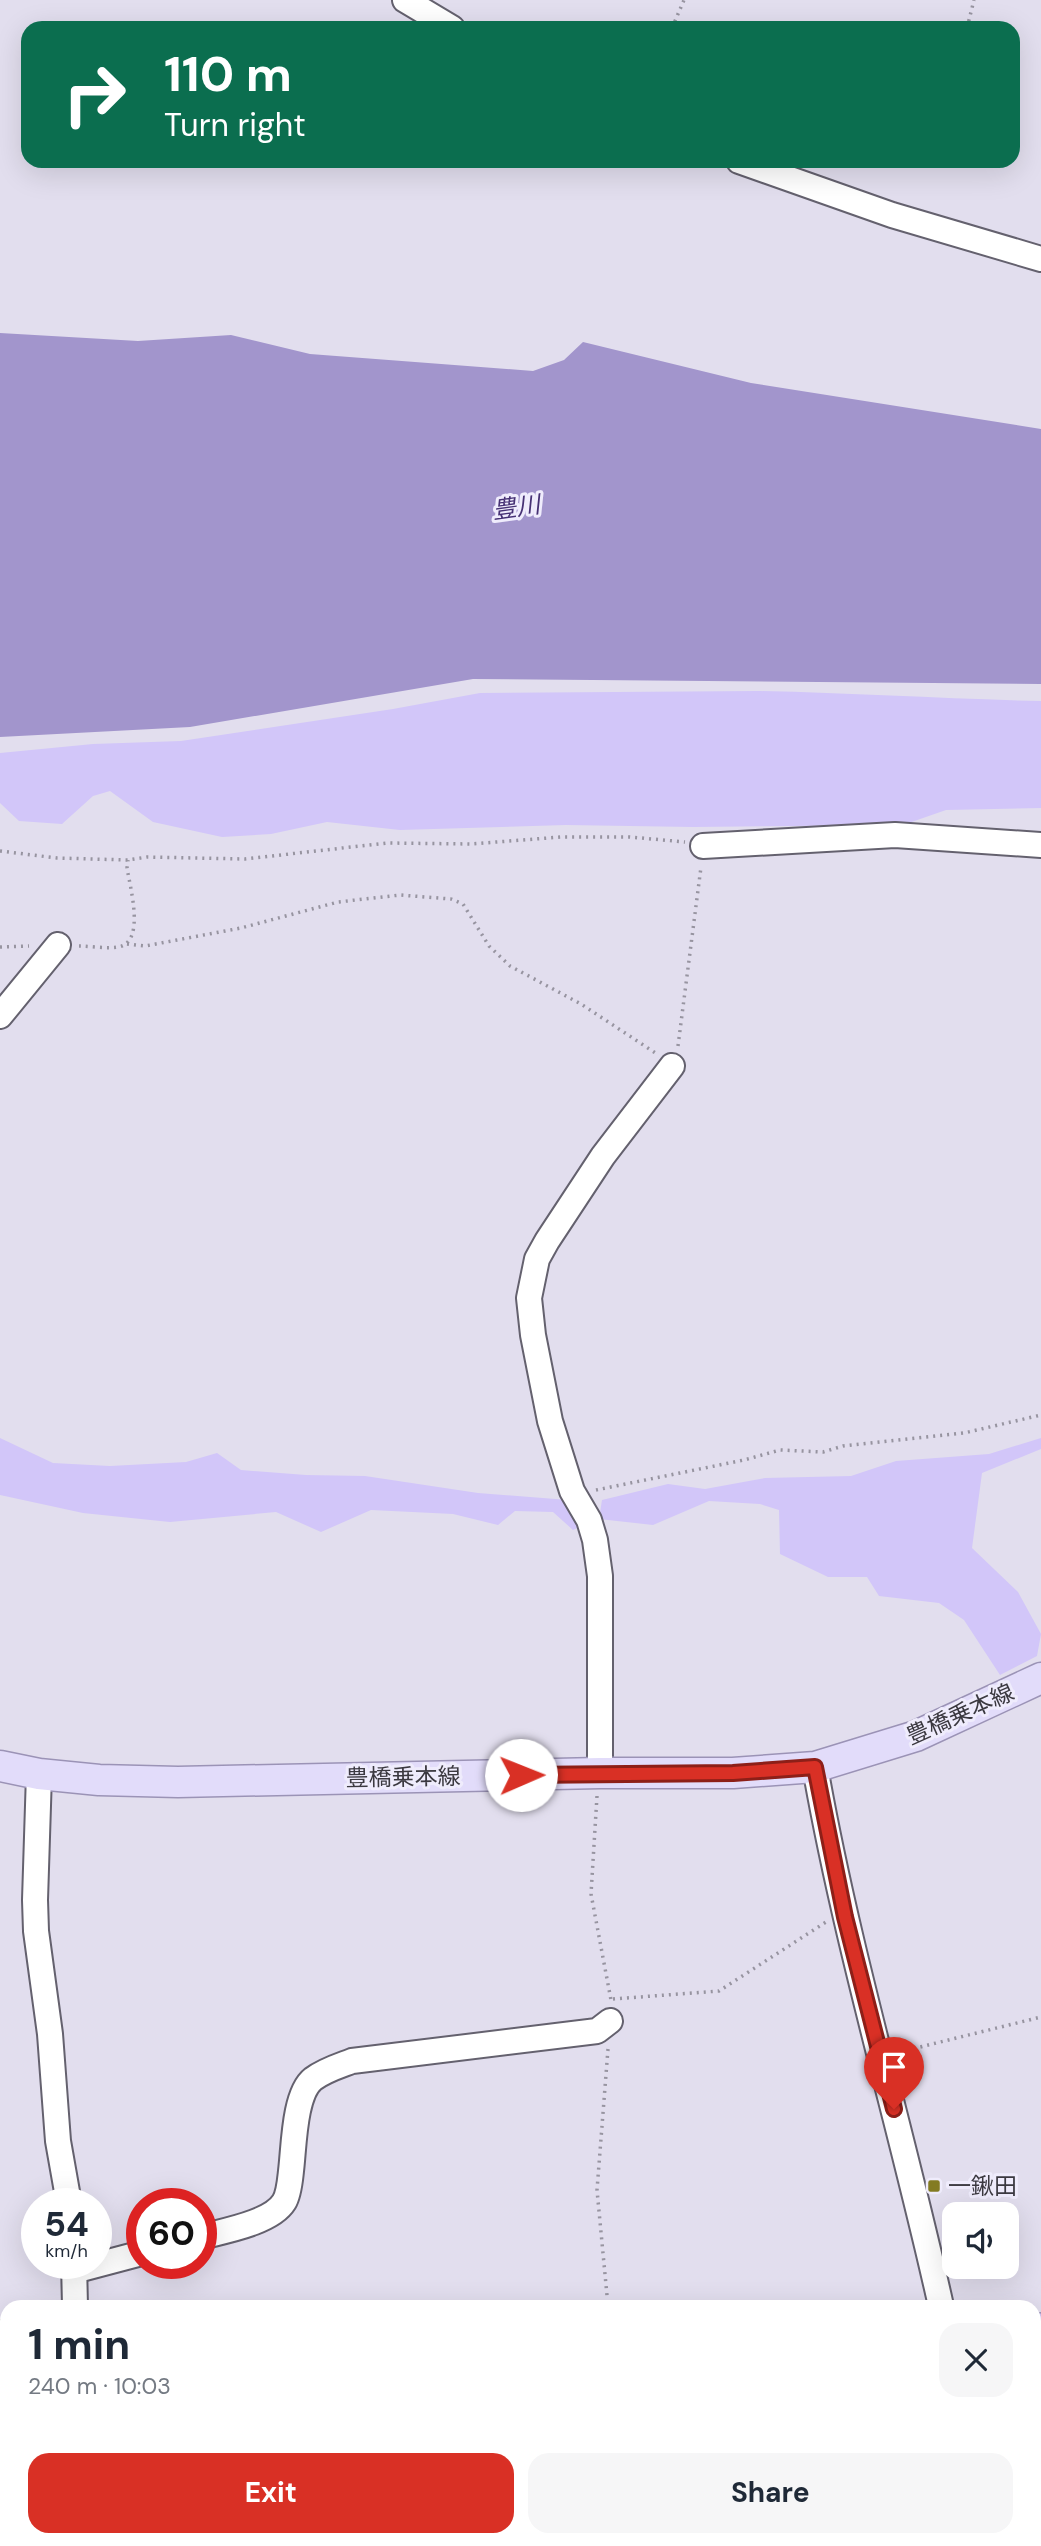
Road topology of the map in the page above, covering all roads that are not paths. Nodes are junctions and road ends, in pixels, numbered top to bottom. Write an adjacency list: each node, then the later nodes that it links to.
1 (405, 0): 2 (street)
2 (440, 21)
3 (759, 168): 4 (street)
4 (1041, 259)
5 (1041, 845): 6 (street)
6 (704, 846)
7 (58, 945): 8 (street)
8 (0, 1016)
9 (672, 1066): 13 (street)
10 (1041, 1678): 12 (main road, 豊橋乗本線)
11 (0, 1766): 14 (main road, 豊橋乗本線)
12 (815, 1767): 13 (main road, 豊橋乗本線); 20 (street)
13 (600, 1773): 14 (main road, 豊橋乗本線)
14 (39, 1774): 16 (street)
15 (610, 2010): 17 (street)
16 (66, 2188)
17 (217, 2233)
18 (74, 2279): 19 (street)
19 (75, 2300)
20 (940, 2300)

